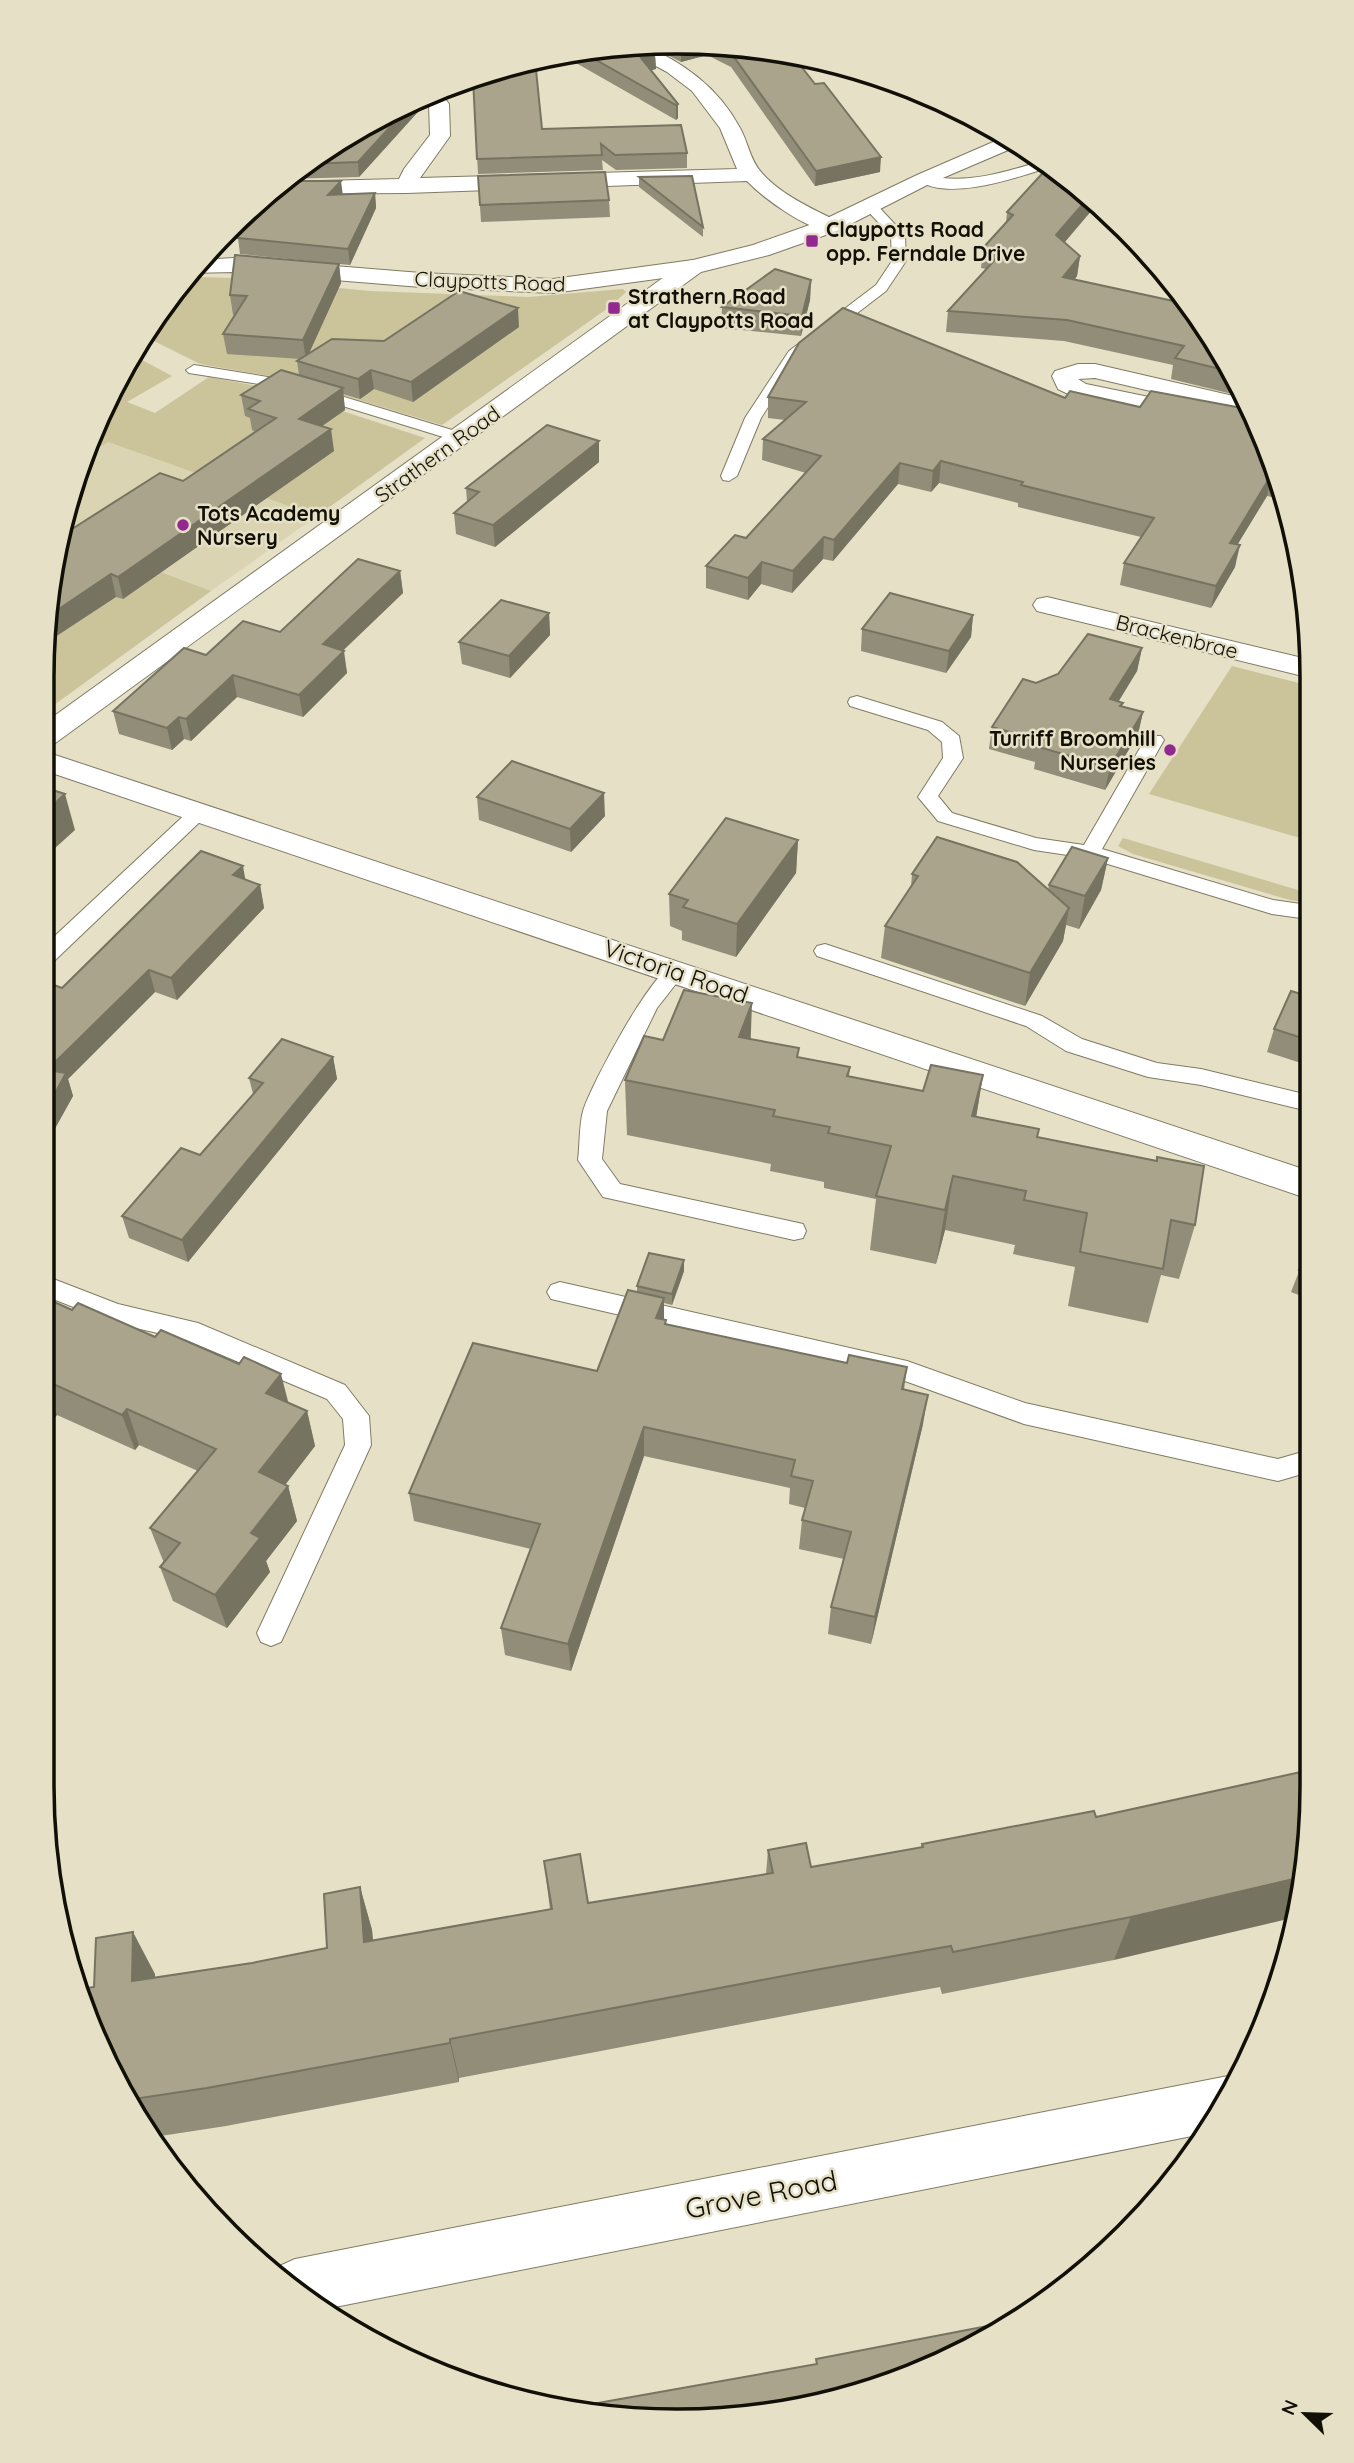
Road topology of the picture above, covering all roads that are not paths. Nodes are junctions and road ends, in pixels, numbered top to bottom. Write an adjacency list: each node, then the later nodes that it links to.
1 (649, 55): 5 (street)
2 (439, 104): 7 (street)
3 (1001, 146): 6 (street, Claypotts Road)
4 (1034, 167): 6 (lane)
5 (752, 175): 7 (street); 10 (street)
6 (924, 179): 9 (street, Claypotts Road)
7 (407, 187): 8 (street)
8 (291, 189)
9 (870, 206): 10 (street, Claypotts Road); 17 (lane)
10 (829, 226): 12 (street, Claypotts Road)
11 (209, 266): 12 (street, Claypotts Road)
12 (693, 267): 16 (street, Strathern Road)
13 (194, 370): 16 (lane)
14 (1237, 405): 15 (street)
15 (1244, 421)
16 (459, 438): 21 (street, Strathern Road)
17 (729, 476)
18 (1047, 605): 19 (street, Brackenbrae)
19 (1299, 666)
20 (857, 702): 25 (lane)
21 (54, 730)
22 (1153, 740): 25 (lane)
23 (54, 764): 24 (street, Victoria Road)
24 (199, 812): 27 (lane); 29 (street, Victoria Road)
25 (1090, 852): 26 (lane)
26 (1300, 911)
27 (54, 949)
28 (825, 951): 30 (lane)
29 (675, 971): 31 (street, Victoria Road); 32 (lane)
30 (1300, 1101)
31 (1300, 1182)
32 (794, 1231)
33 (54, 1288): 36 (lane)
34 (560, 1292): 35 (lane)
35 (1300, 1464)
36 (271, 1633)
37 (1211, 2105): 38 (street, Grove Road)
38 (305, 2285)

